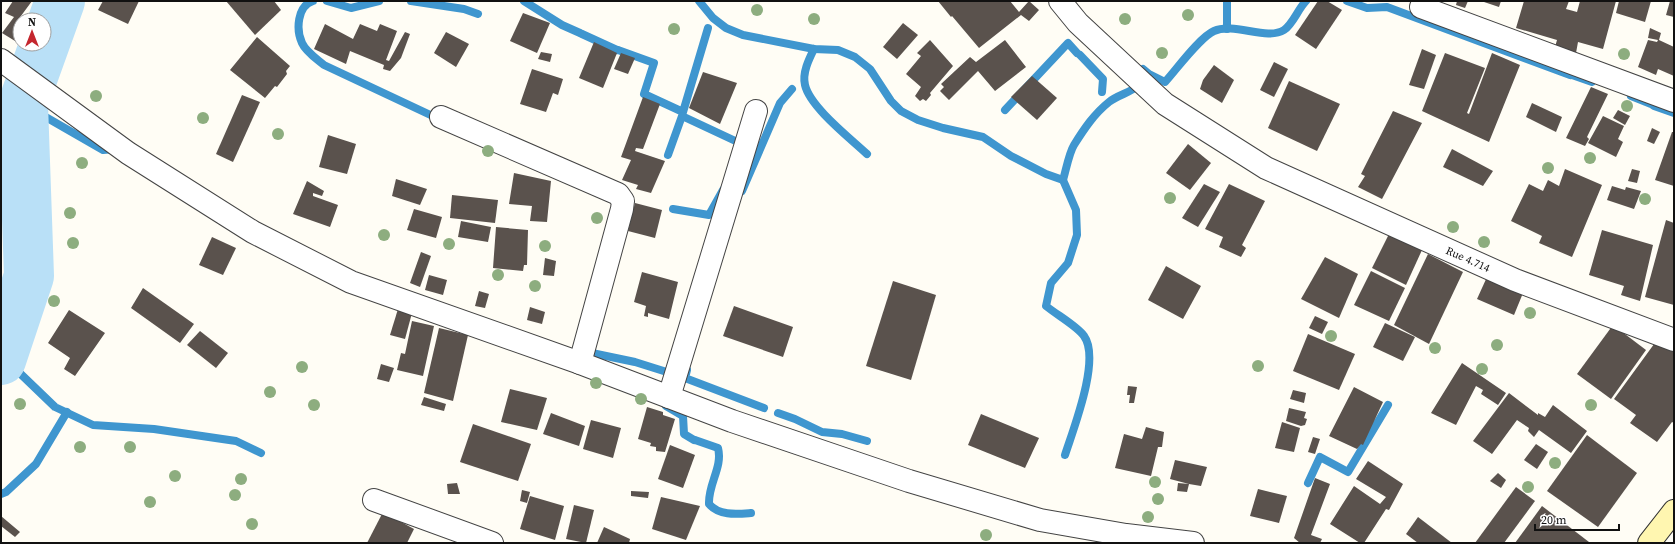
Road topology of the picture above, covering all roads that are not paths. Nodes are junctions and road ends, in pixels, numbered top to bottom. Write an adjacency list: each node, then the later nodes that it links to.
1 (1060, 1): 7 (street, Rue 4.714)
2 (1421, 7): 4 (street)
3 (1, 60): 8 (street)
4 (1674, 101)
5 (756, 111): 9 (street)
6 (441, 117): 8 (street)
7 (1674, 340)
8 (580, 363): 9 (street)
9 (669, 397): 13 (street)
10 (374, 500): 12 (street)
11 (1674, 511): 14 (street)
12 (492, 543)
13 (1193, 543)
14 (1650, 543)

